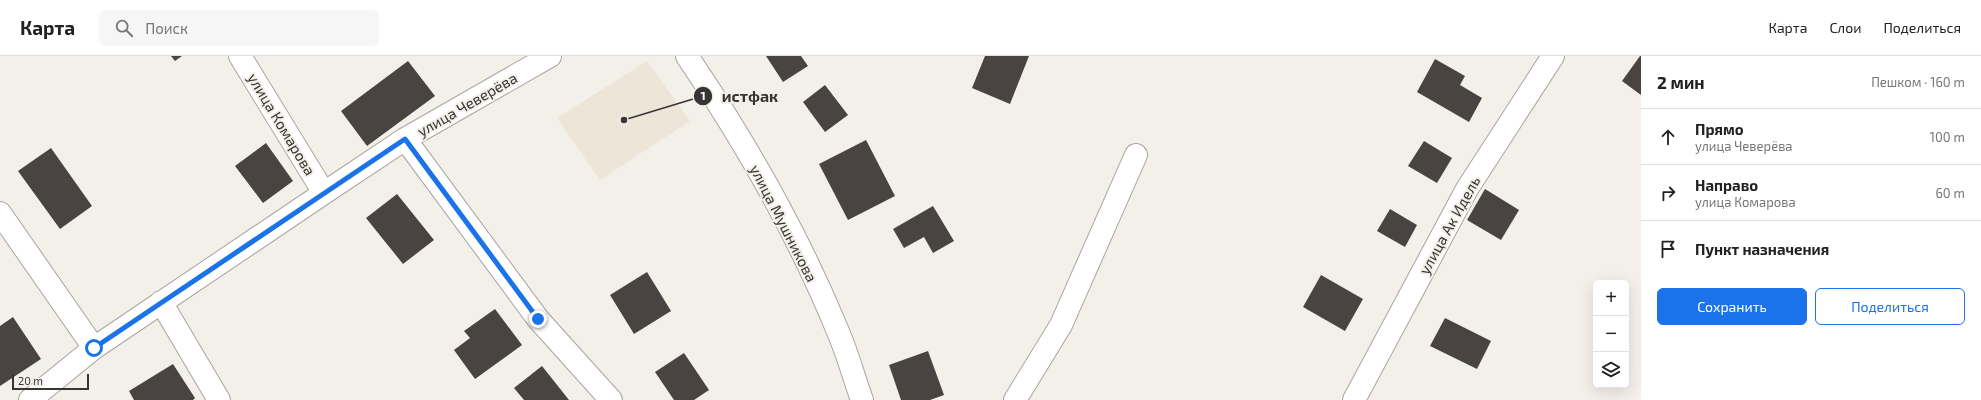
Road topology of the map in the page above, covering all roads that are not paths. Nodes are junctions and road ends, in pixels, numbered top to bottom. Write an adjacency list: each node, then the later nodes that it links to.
1 (240, 56): 7 (street, улица Комарова)
2 (550, 56): 5 (street, улица Чеверёва)
3 (688, 56): 14 (street, улица Мушникова)
4 (1553, 56): 16 (street, улица Ак Идель)
5 (405, 139): 7 (street, улица Чеверёва); 13 (street)
6 (1136, 155): 15 (street)
7 (324, 193): 9 (street, улица Чеверёва)
8 (0, 213): 10 (street)
9 (161, 302): 10 (street, улица Чеверёва); 12 (street)
10 (94, 348): 11 (street, улица Чеверёва)
11 (30, 400)
12 (219, 400)
13 (611, 400)
14 (862, 400)
15 (1015, 400)
16 (1354, 400)

